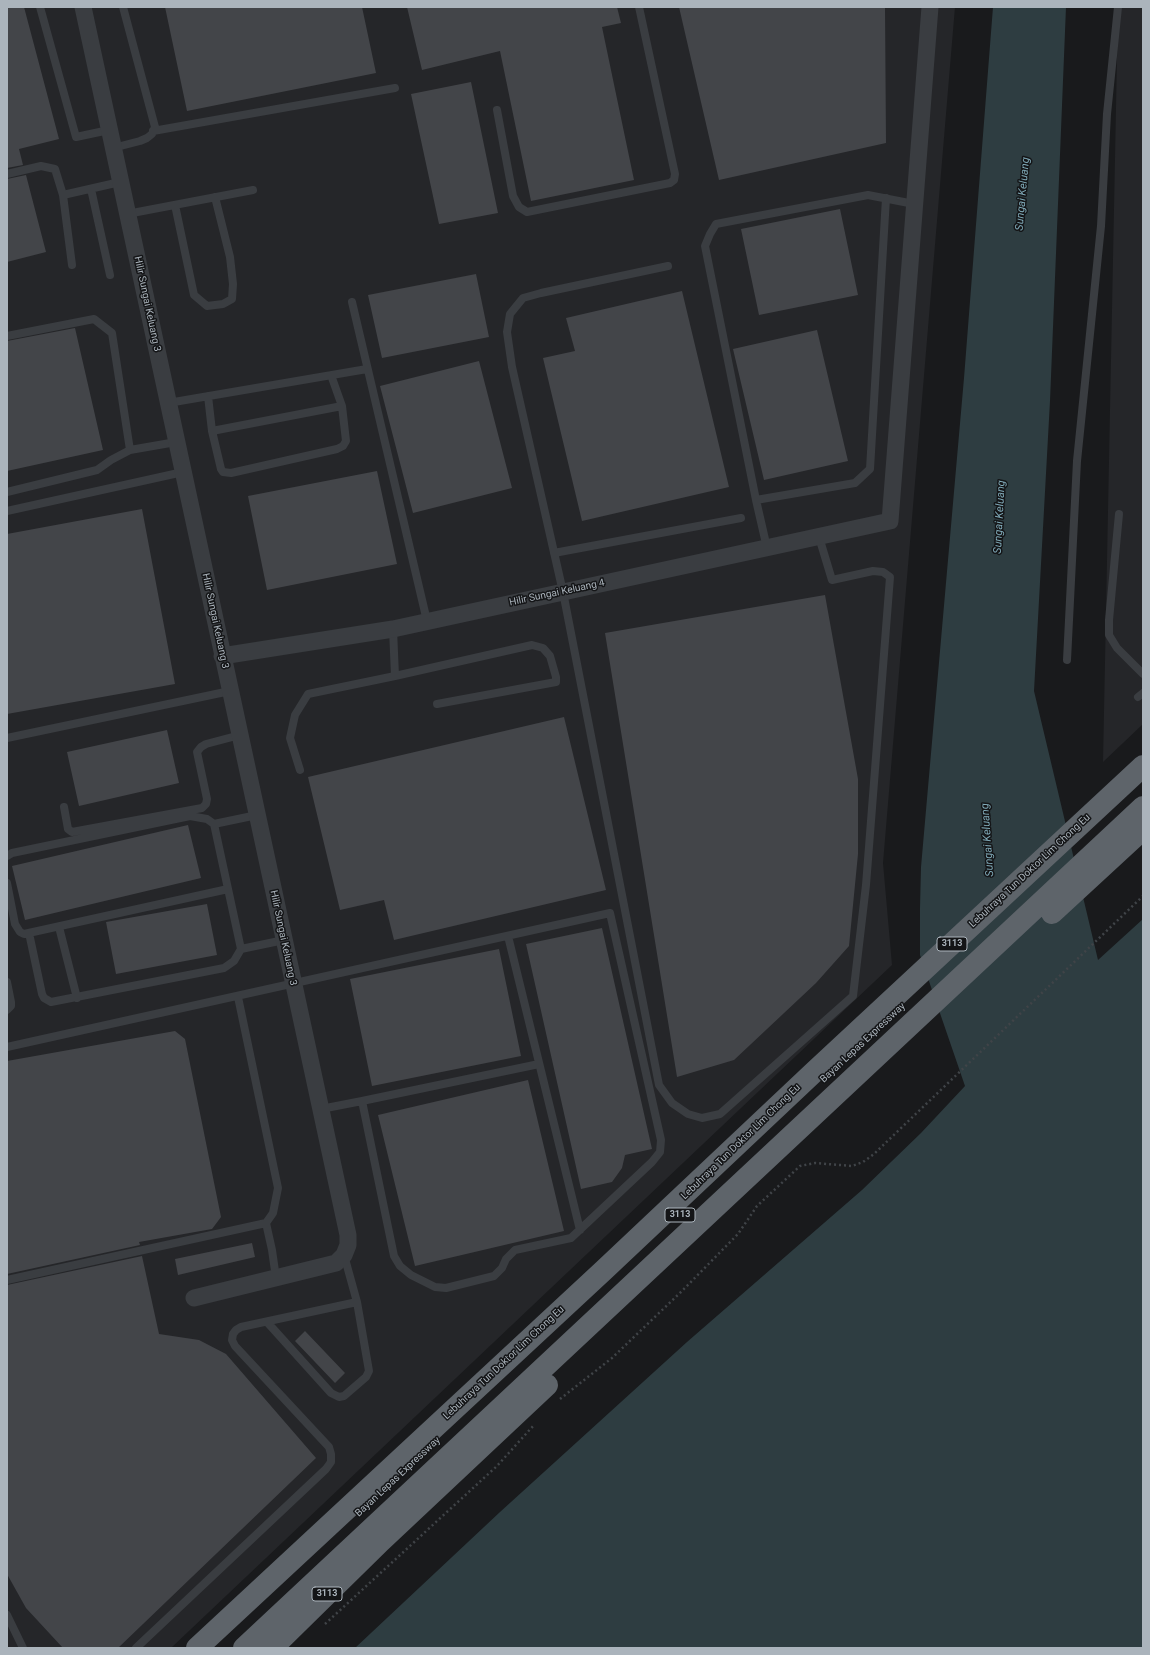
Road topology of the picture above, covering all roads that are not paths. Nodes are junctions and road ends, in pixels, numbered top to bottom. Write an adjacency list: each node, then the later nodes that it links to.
1 (40, 7): 9 (lane)
2 (82, 7): 9 (street, Hilir Sungai Keluang 3)
3 (123, 7): 10 (lane)
4 (639, 7): 8 (lane)
5 (930, 7): 19 (street)
6 (1118, 7): 48 (lane)
7 (395, 88): 10 (lane)
8 (497, 110)
9 (109, 130): 11 (street, Hilir Sungai Keluang 3)
10 (153, 131): 11 (lane)
11 (113, 148): 13 (street, Hilir Sungai Keluang 3)
12 (7, 174): 16 (lane)
13 (120, 182): 14 (lane); 21 (street, Hilir Sungai Keluang 3)
14 (91, 189): 16 (lane); 24 (lane)
15 (253, 190): 17 (lane)
16 (63, 195): 22 (lane)
17 (215, 197): 20 (lane); 20 (lane)
18 (886, 198): 19 (lane); 37 (lane); 37 (lane)
19 (914, 204): 41 (street, Hilir Sungai Keluang 4)
20 (175, 205): 21 (lane)
21 (127, 214): 30 (street, Hilir Sungai Keluang 3)
22 (72, 265)
23 (668, 266): 43 (lane)
24 (110, 276)
25 (352, 302): 27 (lane)
26 (7, 336): 34 (lane)
27 (366, 369): 28 (lane); 45 (lane)
28 (331, 375): 29 (lane); 31 (lane)
29 (208, 396): 30 (lane); 32 (lane)
30 (168, 403): 33 (street, Hilir Sungai Keluang 3)
31 (342, 406): 32 (lane); 32 (lane)
32 (212, 431)
33 (176, 442): 34 (lane); 35 (street, Hilir Sungai Keluang 3)
34 (130, 450): 36 (lane)
35 (183, 472): 38 (lane); 47 (street, Hilir Sungai Keluang 3)
36 (7, 492)
37 (756, 500): 42 (lane)
38 (7, 511)
39 (1119, 514): 49 (lane)
40 (741, 518): 43 (lane)
41 (819, 537): 42 (street, Hilir Sungai Keluang 4); 44 (lane)
42 (767, 548): 44 (street, Hilir Sungai Keluang 4)
43 (554, 552): 44 (lane)
44 (563, 592): 45 (street, Hilir Sungai Keluang 4)
45 (427, 621): 46 (street, Hilir Sungai Keluang 4)
46 (392, 629): 47 (street, Hilir Sungai Keluang 4); 50 (lane)
47 (222, 656): 51 (street, Hilir Sungai Keluang 3)
48 (1067, 660)
49 (1143, 674)
50 (395, 676): 52 (lane); 56 (lane)
51 (230, 691): 53 (street, Hilir Sungai Keluang 3); 54 (lane)
52 (437, 704)
53 (240, 735): 58 (lane); 60 (street, Hilir Sungai Keluang 3)
54 (7, 738)
55 (1143, 766): 91 (highway, Lebuhraya Tun Doktor Lim Chong Eu / 3113)
56 (300, 770)
57 (1143, 781): 92 (highway, Bayan Lepas Expressway / 3113)
58 (64, 807)
59 (1143, 807): 93 (highway, Bayan Lepas Expressway / 3113)
60 (257, 815): 61 (lane); 69 (street, Hilir Sungai Keluang 3)
61 (214, 824): 63 (lane); 65 (lane)
62 (1143, 829): 94 (highway, 3113)
63 (7, 856)
64 (7, 883): 67 (lane)
65 (228, 889): 66 (lane); 70 (lane)
66 (59, 927): 67 (lane); 74 (lane)
67 (29, 934): 74 (lane)
68 (508, 936): 72 (lane); 77 (lane); 81 (lane)
69 (284, 940): 70 (lane); 72 (street, Hilir Sungai Keluang 3)
70 (241, 949): 74 (lane)
71 (7, 982): 75 (lane)
72 (294, 984): 73 (lane); 79 (street, Hilir Sungai Keluang 3)
73 (238, 996): 76 (lane); 80 (lane)
74 (77, 998)
75 (7, 1010)
76 (7, 1047)
77 (539, 1064): 78 (lane); 81 (lane)
78 (362, 1102): 79 (lane); 81 (lane)
79 (321, 1109): 82 (street, Hilir Sungai Keluang 3)
80 (266, 1223): 83 (lane); 84 (lane)
81 (580, 1230)
82 (344, 1255): 83 (street); 86 (lane)
83 (276, 1278): 85 (street)
84 (7, 1280)
85 (194, 1298)
86 (357, 1302): 87 (lane); 87 (lane)
87 (267, 1322): 90 (lane)
88 (7, 1615): 89 (lane)
89 (23, 1648)
90 (136, 1648)
91 (197, 1648)
92 (214, 1648)
93 (244, 1648)
94 (272, 1648)

